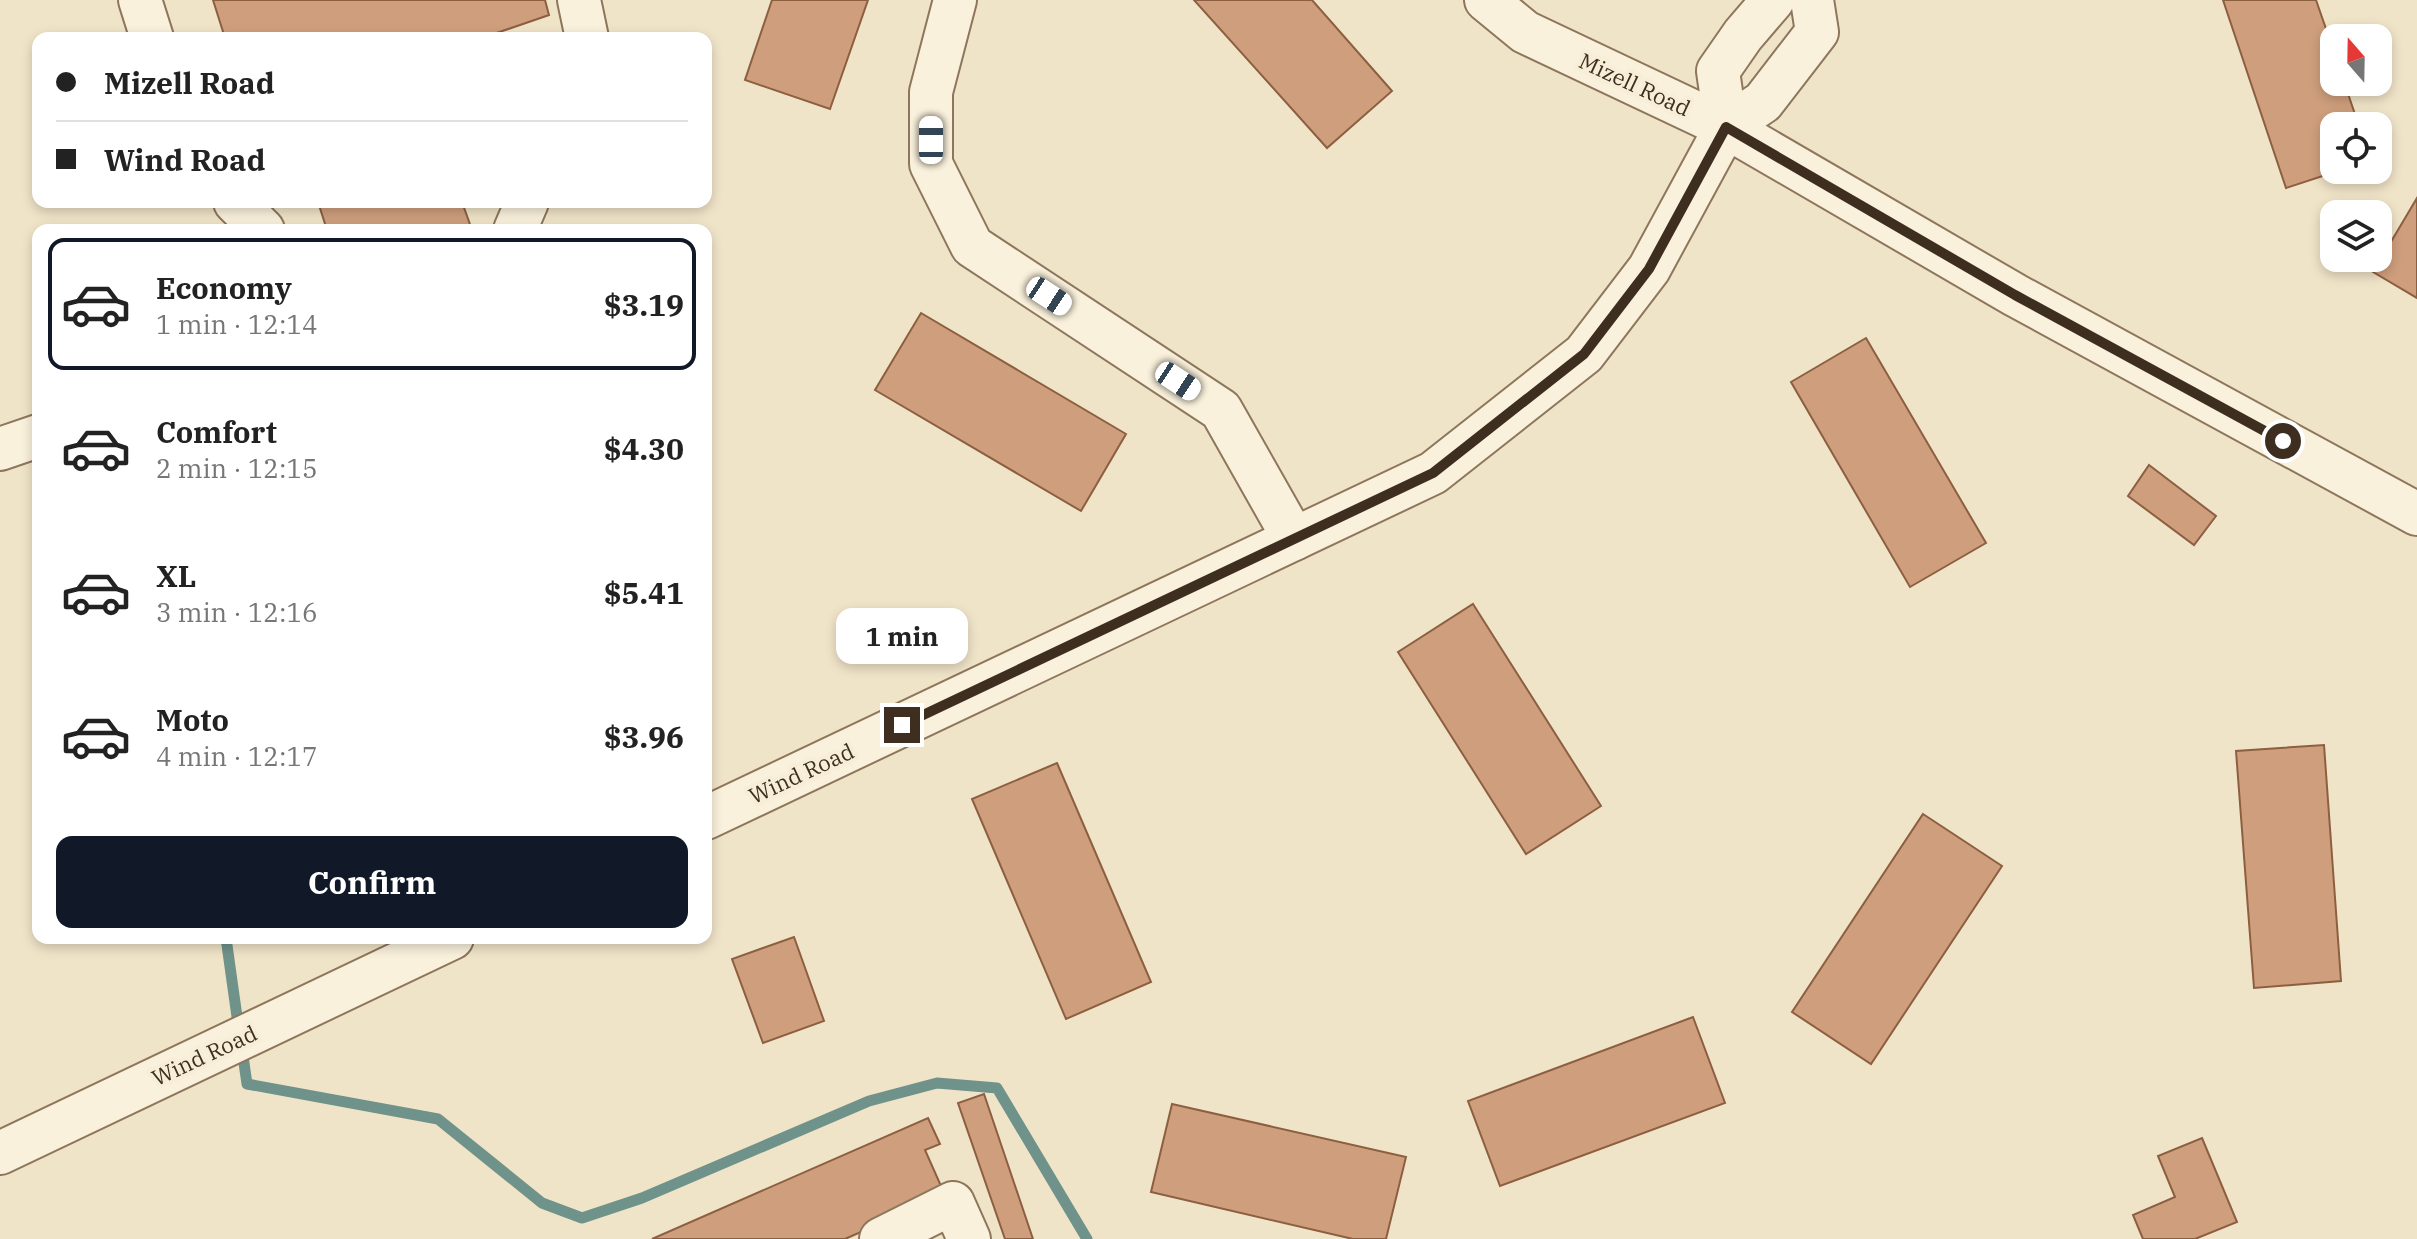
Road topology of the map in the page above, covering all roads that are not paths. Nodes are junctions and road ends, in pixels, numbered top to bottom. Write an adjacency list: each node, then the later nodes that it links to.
1 (140, 0): 7 (street)
2 (579, 0): 8 (street)
3 (955, 0): 15 (street)
4 (1486, 0): 9 (street, Mizell Road)
5 (1773, 0): 9 (street)
6 (1812, 0): 9 (street, Wind Road)
7 (150, 32)
8 (586, 32)
9 (1726, 127): 14 (street, Mizell Road); 15 (street, Wind Road)
10 (241, 208): 11 (street)
11 (257, 224)
12 (32, 438): 13 (street)
13 (0, 449)
14 (2417, 514)
15 (1294, 539): 16 (street, Wind Road)
16 (712, 815)
17 (439, 944): 18 (street, Wind Road)
18 (0, 1153)
19 (881, 1239): 20 (street)
20 (969, 1239)

